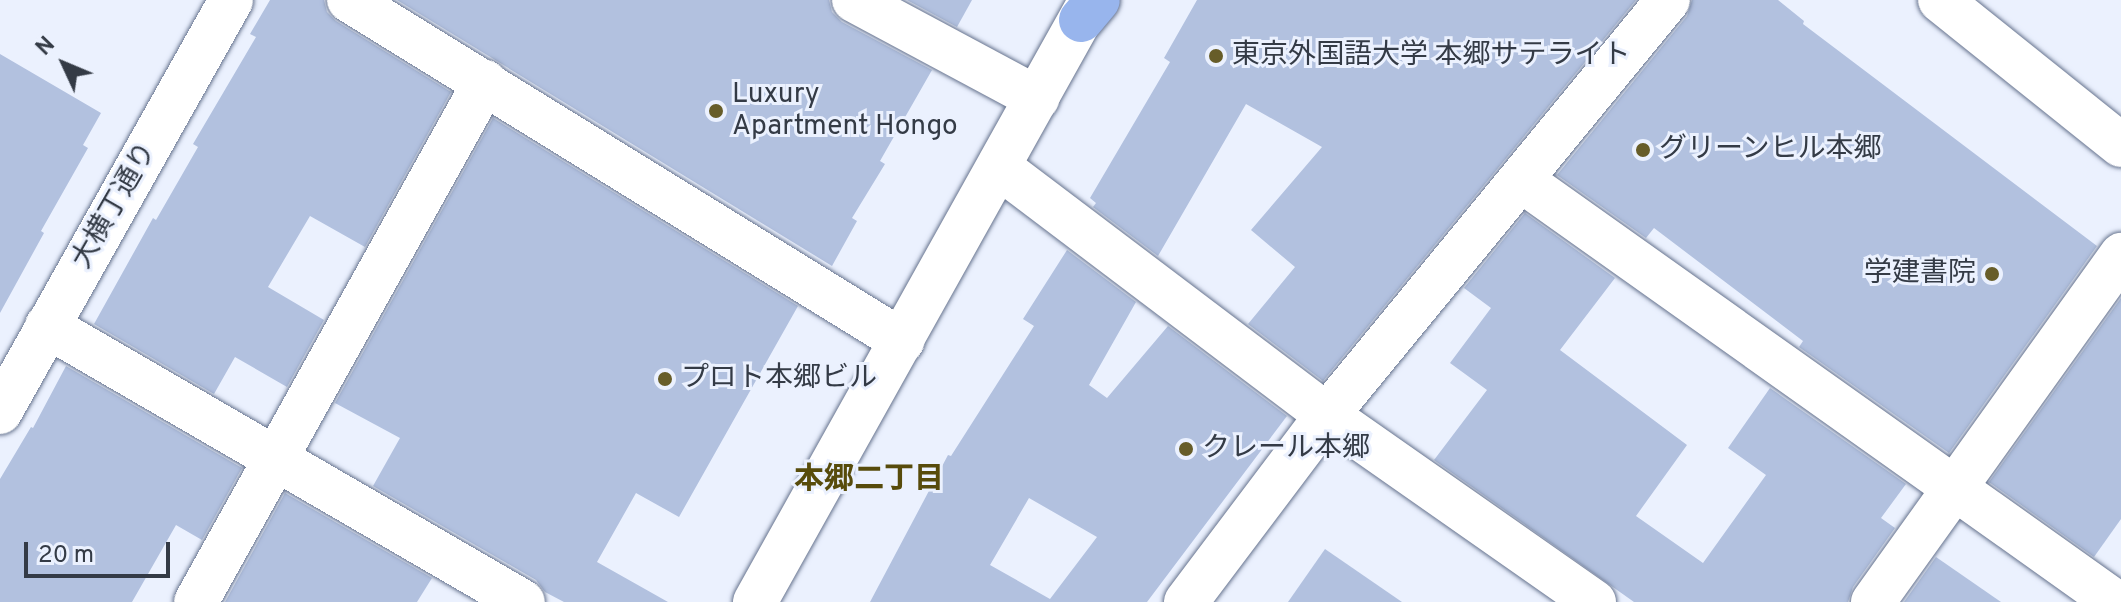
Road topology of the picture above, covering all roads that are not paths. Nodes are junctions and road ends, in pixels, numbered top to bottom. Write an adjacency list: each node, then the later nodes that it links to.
1 (231, 0): 13 (street, 大横丁通り)
2 (349, 0): 7 (street)
3 (854, 0): 8 (street)
4 (1668, 0): 11 (street)
5 (1940, 0): 9 (street)
6 (1090, 7): 8 (street)
7 (485, 82): 14 (street); 17 (street)
8 (1037, 98): 10 (street)
9 (2121, 145)
10 (999, 167): 14 (street); 16 (street)
11 (1521, 180): 16 (street); 18 (street)
12 (2121, 255): 18 (street)
13 (47, 326): 15 (street, 大横丁通り); 17 (street)
14 (902, 341): 21 (street)
15 (0, 412)
16 (1327, 415): 22 (street); 23 (street)
17 (276, 459): 19 (street); 20 (street)
18 (1954, 488): 24 (street); 25 (street)
19 (196, 602)
20 (523, 602)
21 (755, 602)
22 (1186, 602)
23 (1594, 602)
24 (1873, 602)
25 (2115, 602)

